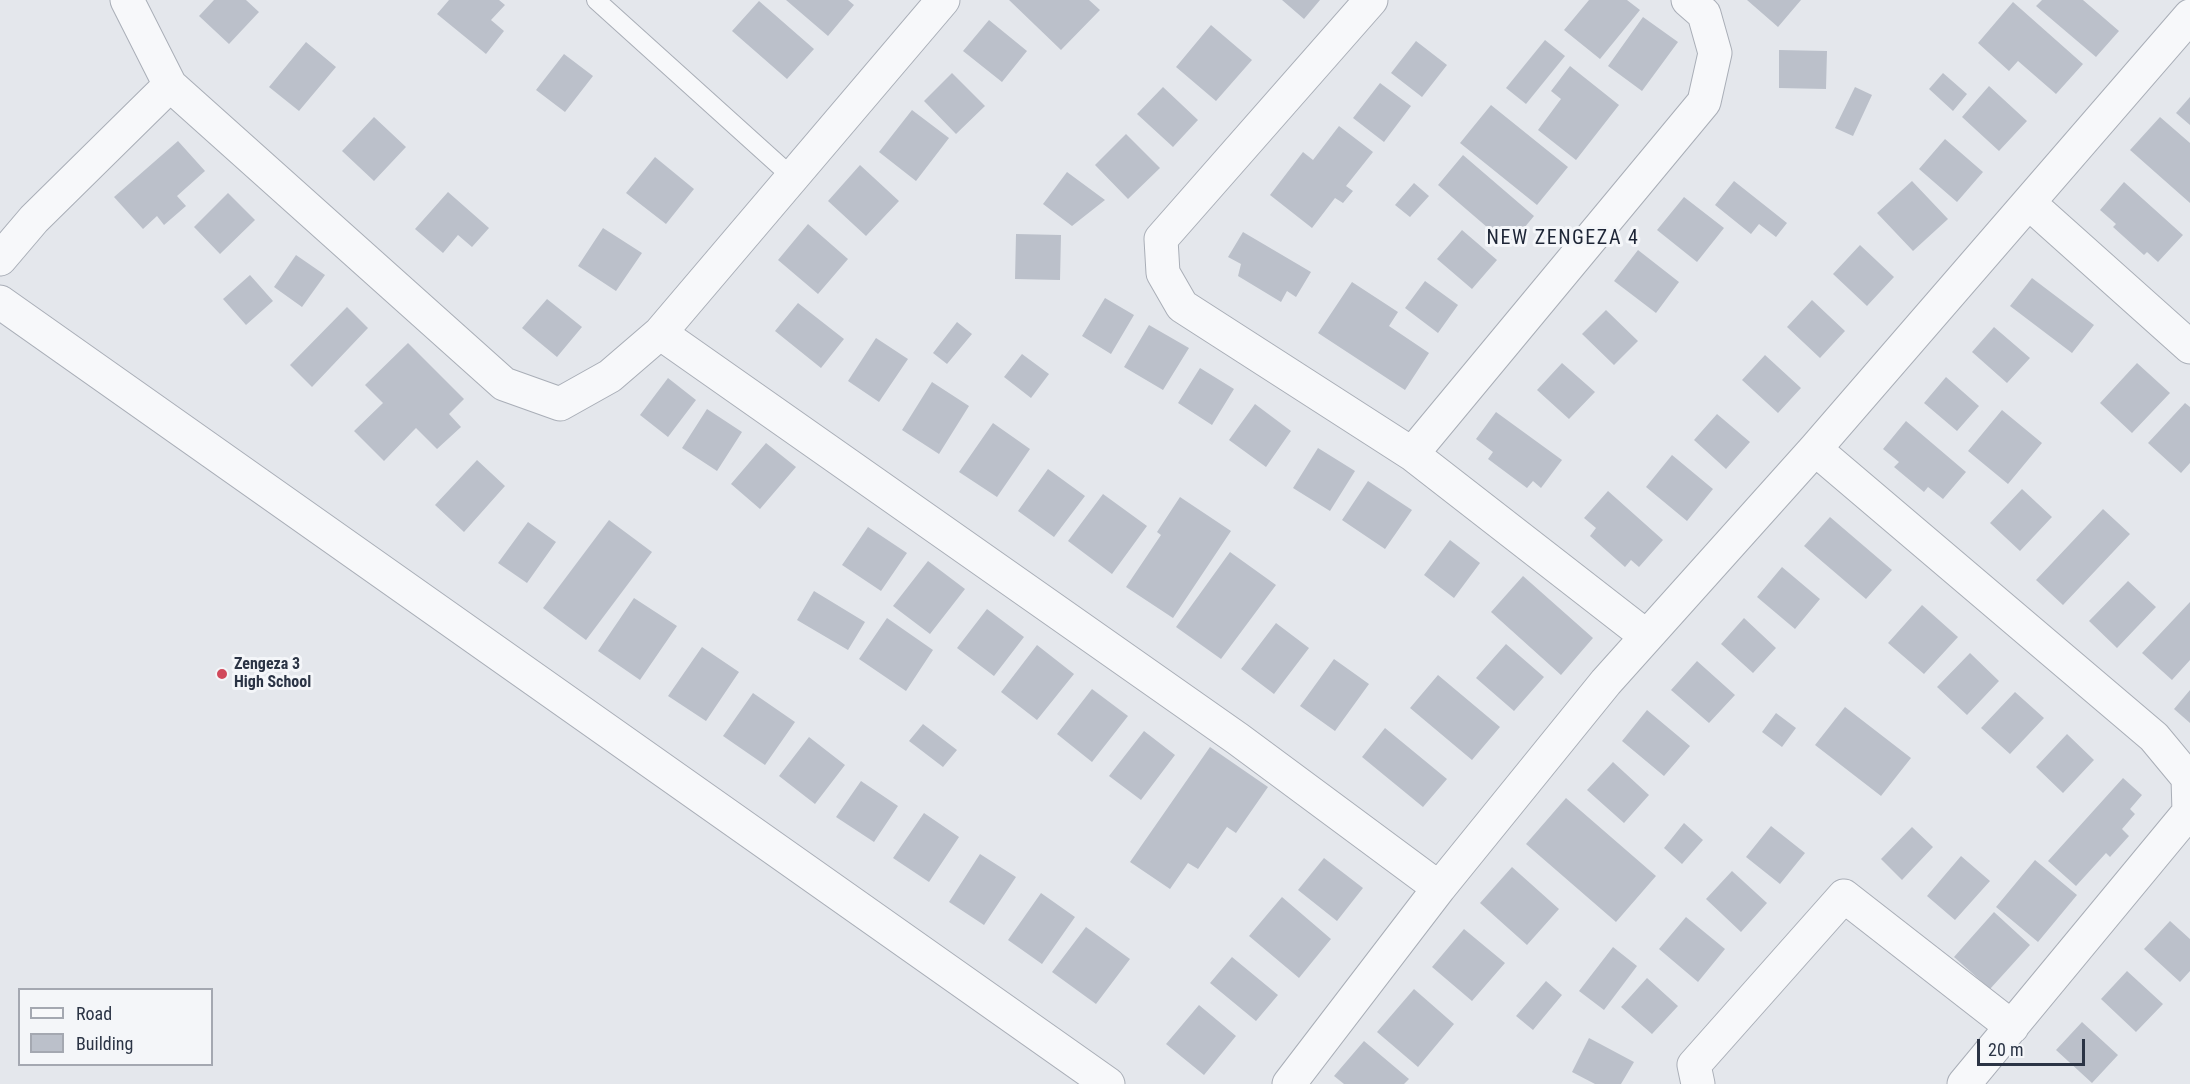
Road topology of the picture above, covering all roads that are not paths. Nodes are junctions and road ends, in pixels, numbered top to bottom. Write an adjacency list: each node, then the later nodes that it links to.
1 (127, 0): 8 (street)
2 (596, 0): 9 (lane)
3 (943, 0): 9 (street)
4 (1371, 0): 16 (street)
5 (1688, 0): 16 (street)
6 (2172, 0): 7 (street)
7 (2190, 16): 10 (street)
8 (170, 85): 11 (street); 13 (street)
9 (791, 176): 13 (street)
10 (2029, 203): 14 (street); 15 (street)
11 (0, 259)
12 (0, 302): 20 (street)
13 (660, 333): 18 (street)
14 (2190, 346)
15 (1815, 449): 17 (street); 19 (street)
16 (1412, 454): 17 (street)
17 (1646, 636): 18 (street)
18 (1439, 888): 21 (street)
19 (2012, 1027): 22 (street); 23 (street)
20 (1108, 1084)
21 (1289, 1084)
22 (1698, 1084)
23 (1964, 1084)

